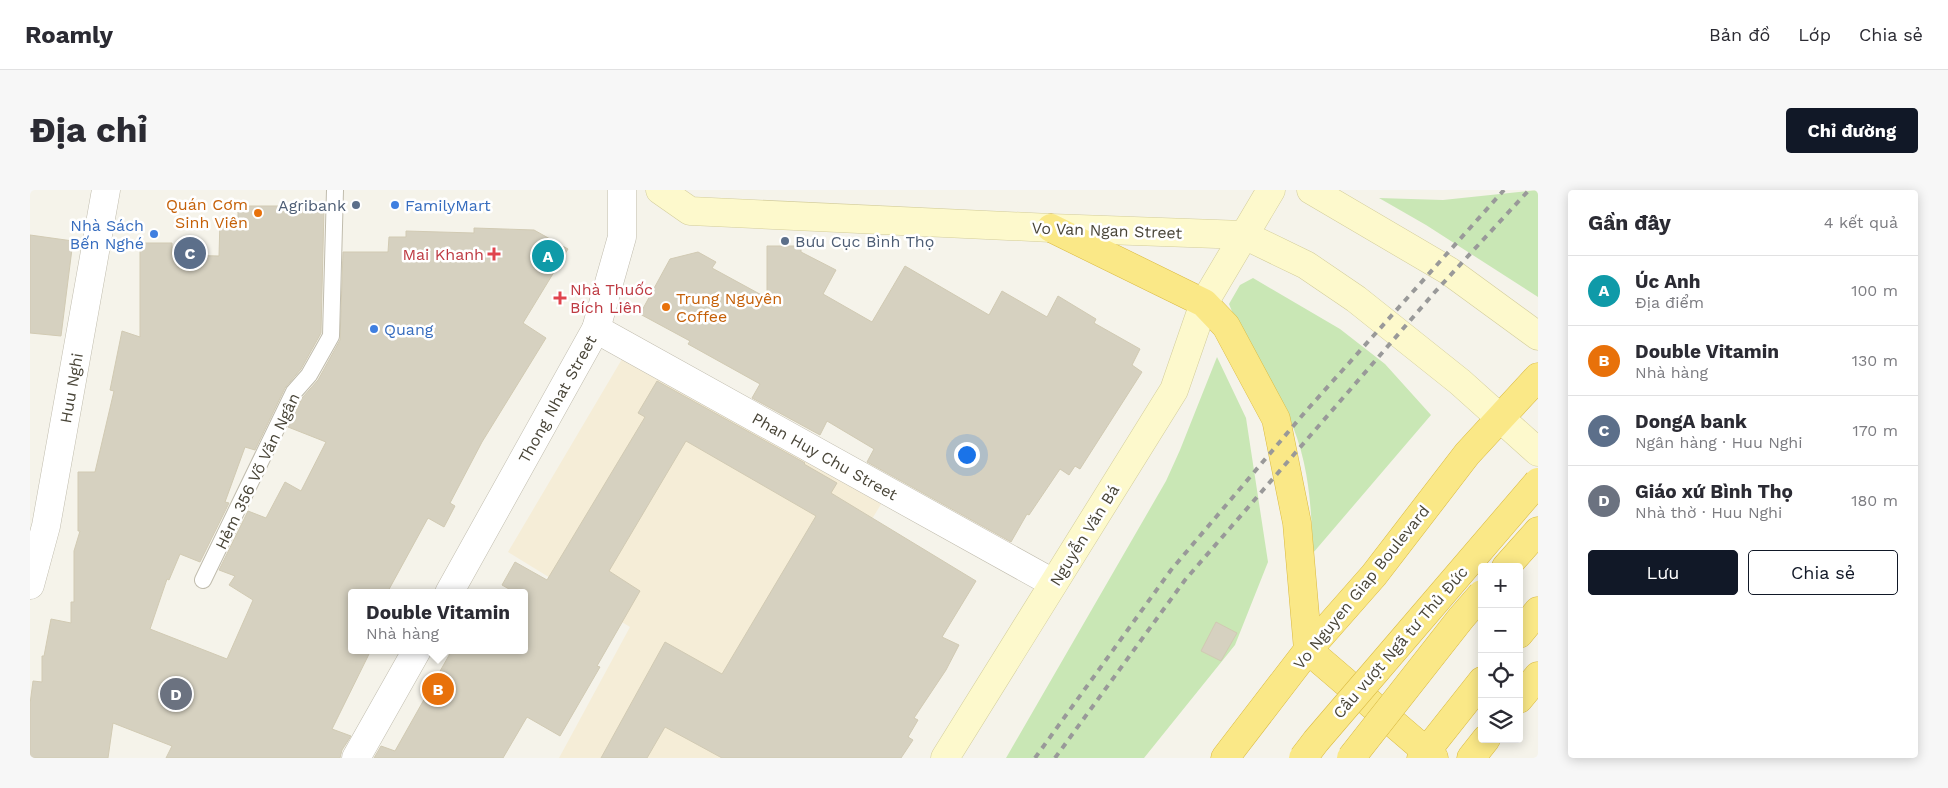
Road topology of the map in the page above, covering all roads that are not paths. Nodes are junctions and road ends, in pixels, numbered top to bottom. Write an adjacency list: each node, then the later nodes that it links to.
1 (106, 190): 16 (street, Huu Nghi)
2 (335, 190): 19 (lane, Hẻm 356 Võ Văn Ngân)
3 (622, 190): 10 (street, Thong Nhat Street)
4 (660, 190): 7 (main road, Vo Van Ngan Street)
5 (1272, 190): 8 (main road, Nguyễn Văn Bá)
6 (1311, 190): 11 (main road)
7 (1051, 228): 8 (main road, Vo Van Ngan Street); 9 (highway)
8 (1244, 235): 9 (main road, Nguyễn Văn Bá); 13 (main road, Vo Van Ngan Street)
9 (1204, 303): 20 (main road, Nguyễn Văn Bá); 26 (highway)
10 (596, 329): 20 (street, Phan Huy Chu Street); 22 (street, Thong Nhat Street)
11 (1538, 336)
12 (1538, 377): 13 (highway, Vo Nguyen Giap Boulevard)
13 (1500, 419): 14 (main road, Vo Van Ngan Street); 26 (highway, Vo Nguyen Giap Boulevard)
14 (1538, 452)
15 (1538, 482): 36 (highway, Cầu vượt Ngã tư Thủ Đức, bridge)
16 (38, 525): 21 (street, Huu Nghi)
17 (1538, 531): 18 (highway)
18 (1510, 563)
19 (204, 580)
20 (1053, 583): 34 (main road, Nguyễn Văn Bá)
21 (30, 585)
22 (451, 589)
23 (1478, 599): 37 (highway, Cầu vượt Ngã tư Thủ Đức, bridge)
24 (1538, 611): 25 (highway)
25 (1523, 629)
26 (1308, 650): 32 (highway); 35 (highway, Vo Nguyen Giap Boulevard)
27 (415, 654): 33 (street)
28 (1538, 676): 30 (highway)
29 (1478, 686): 32 (highway)
30 (1520, 698)
31 (1483, 743): 38 (highway)
32 (1427, 756)
33 (357, 758)
34 (944, 758)
35 (1225, 758)
36 (1303, 758)
37 (1351, 758)
38 (1471, 758)

